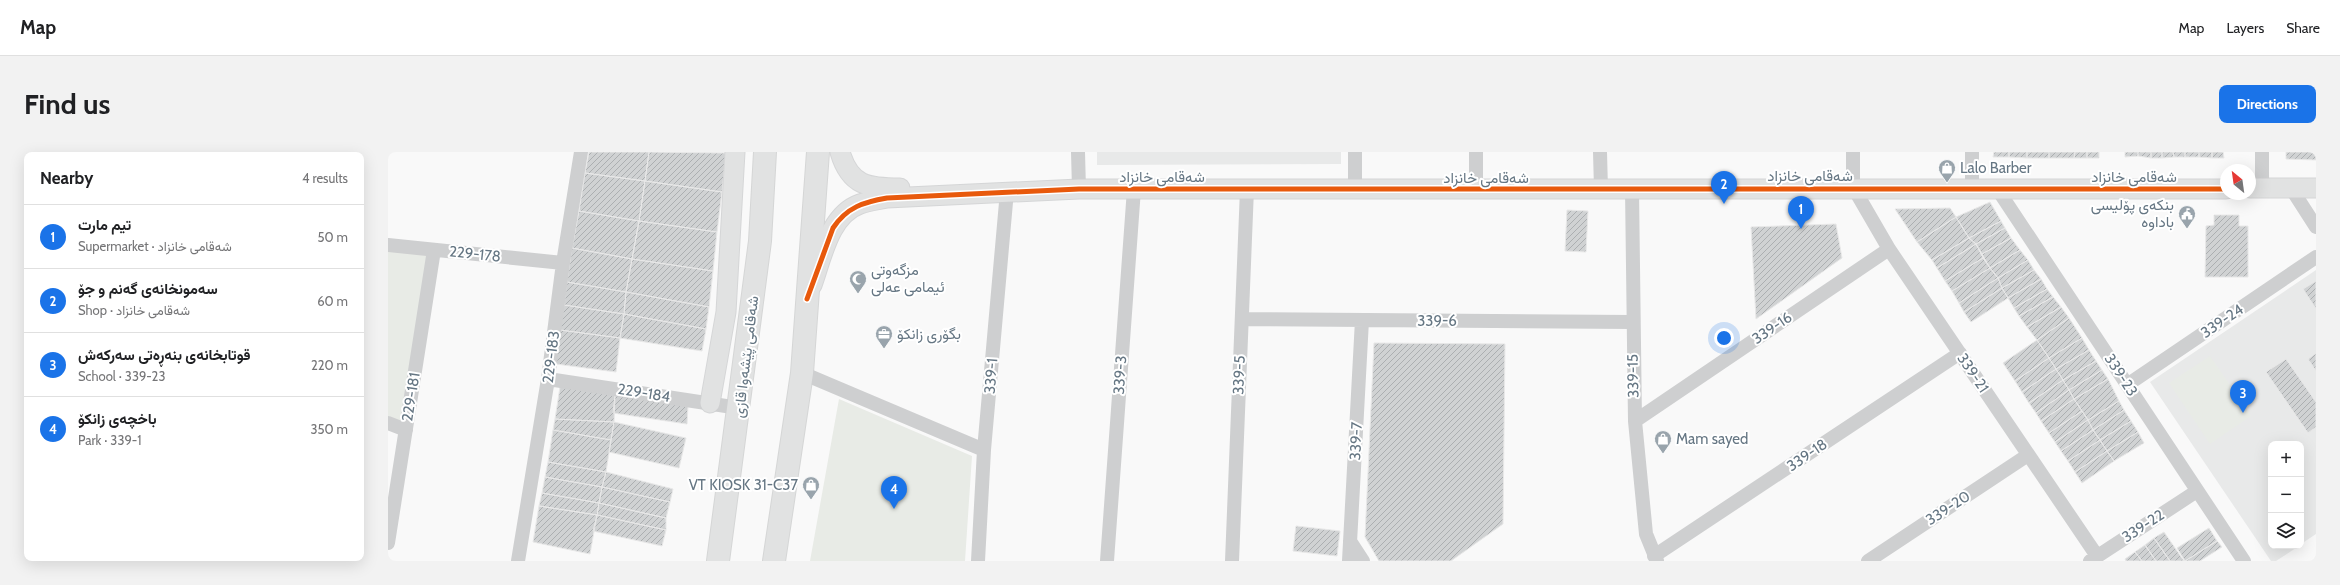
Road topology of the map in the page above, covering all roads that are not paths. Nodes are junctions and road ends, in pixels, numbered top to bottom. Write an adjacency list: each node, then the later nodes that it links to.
1 (581, 152): 33 (street, 229-183)
2 (735, 152): 42 (street)
3 (765, 152): 43 (highway, شەقامی پێشەوا قازی)
4 (818, 152): 34 (highway)
5 (840, 152): 27 (street, شەقامی خانزاد)
6 (1078, 152): 17 (street)
7 (1354, 152): 20 (street)
8 (1476, 152): 23 (street)
9 (1600, 152): 24 (street)
10 (1853, 152): 13 (street)
11 (1972, 152): 25 (street)
12 (2262, 152): 14 (street)
13 (1853, 187): 21 (street, شەقامی خانزاد); 25 (street, شەقامی خانزاد); 30 (street, 339-21)
14 (2256, 188): 15 (street)
15 (2291, 188): 16 (street); 28 (street)
16 (2316, 188)
17 (1079, 189): 18 (street, شەقامی خانزاد); 27 (street, شەقامی خانزاد)
18 (1134, 189): 19 (street, شەقامی خانزاد); 58 (street, 339-3)
19 (1247, 189): 20 (street, شەقامی خانزاد); 35 (street, 339-5)
20 (1355, 189): 23 (street, شەقامی خانزاد)
21 (1632, 189): 24 (street, شەقامی خانزاد); 37 (street, 339-15)
22 (2220, 189): 26 (street, شەقامی خانزاد)
23 (1476, 190): 24 (street, شەقامی خانزاد)
24 (1600, 190)
25 (1972, 190): 26 (street, شەقامی خانزاد)
26 (1998, 190): 41 (street, 339-23)
27 (1007, 191): 34 (street, شەقامی خانزاد); 47 (street, 339-1)
28 (2316, 227)
29 (388, 245): 31 (street, 229-178)
30 (1889, 249): 38 (street, 339-21); 44 (street, 339-16)
31 (434, 250): 33 (street, 229-178); 46 (street, 229-181)
32 (2316, 257): 41 (street, 339-24)
33 (563, 263): 40 (street, 229-183)
34 (807, 299): 39 (highway)
35 (1242, 319): 36 (street, 339-6); 59 (street, 339-5)
36 (1362, 320): 37 (street, 339-6); 50 (street, 339-7)
37 (1632, 322): 44 (street, 339-15)
38 (1960, 353): 48 (street, 339-21); 53 (street, 339-18)
39 (802, 373): 47 (street); 56 (highway)
40 (548, 379): 42 (street, 229-184); 55 (street, 229-183)
41 (2127, 385): 49 (street, 339-23)
42 (710, 403): 43 (street, 229-184)
43 (740, 408): 52 (highway, شەقامی پێشەوا قازی)
44 (1634, 421): 53 (street, 339-15)
45 (388, 423): 46 (street)
46 (406, 430): 51 (street, 229-181)
47 (984, 450): 57 (street, 339-1)
48 (2028, 455): 54 (street, 339-21); 62 (street, 339-20)
49 (2197, 491): 54 (street, 339-22); 63 (street, 339-23)
50 (1350, 541): 60 (street, 339-7); 61 (street)
51 (388, 543)
52 (717, 557)
53 (1656, 558)
54 (2093, 559)
55 (518, 561)
56 (774, 561)
57 (978, 561)
58 (1107, 561)
59 (1232, 561)
60 (1349, 561)
61 (1363, 561)
62 (1868, 561)
63 (2244, 561)

